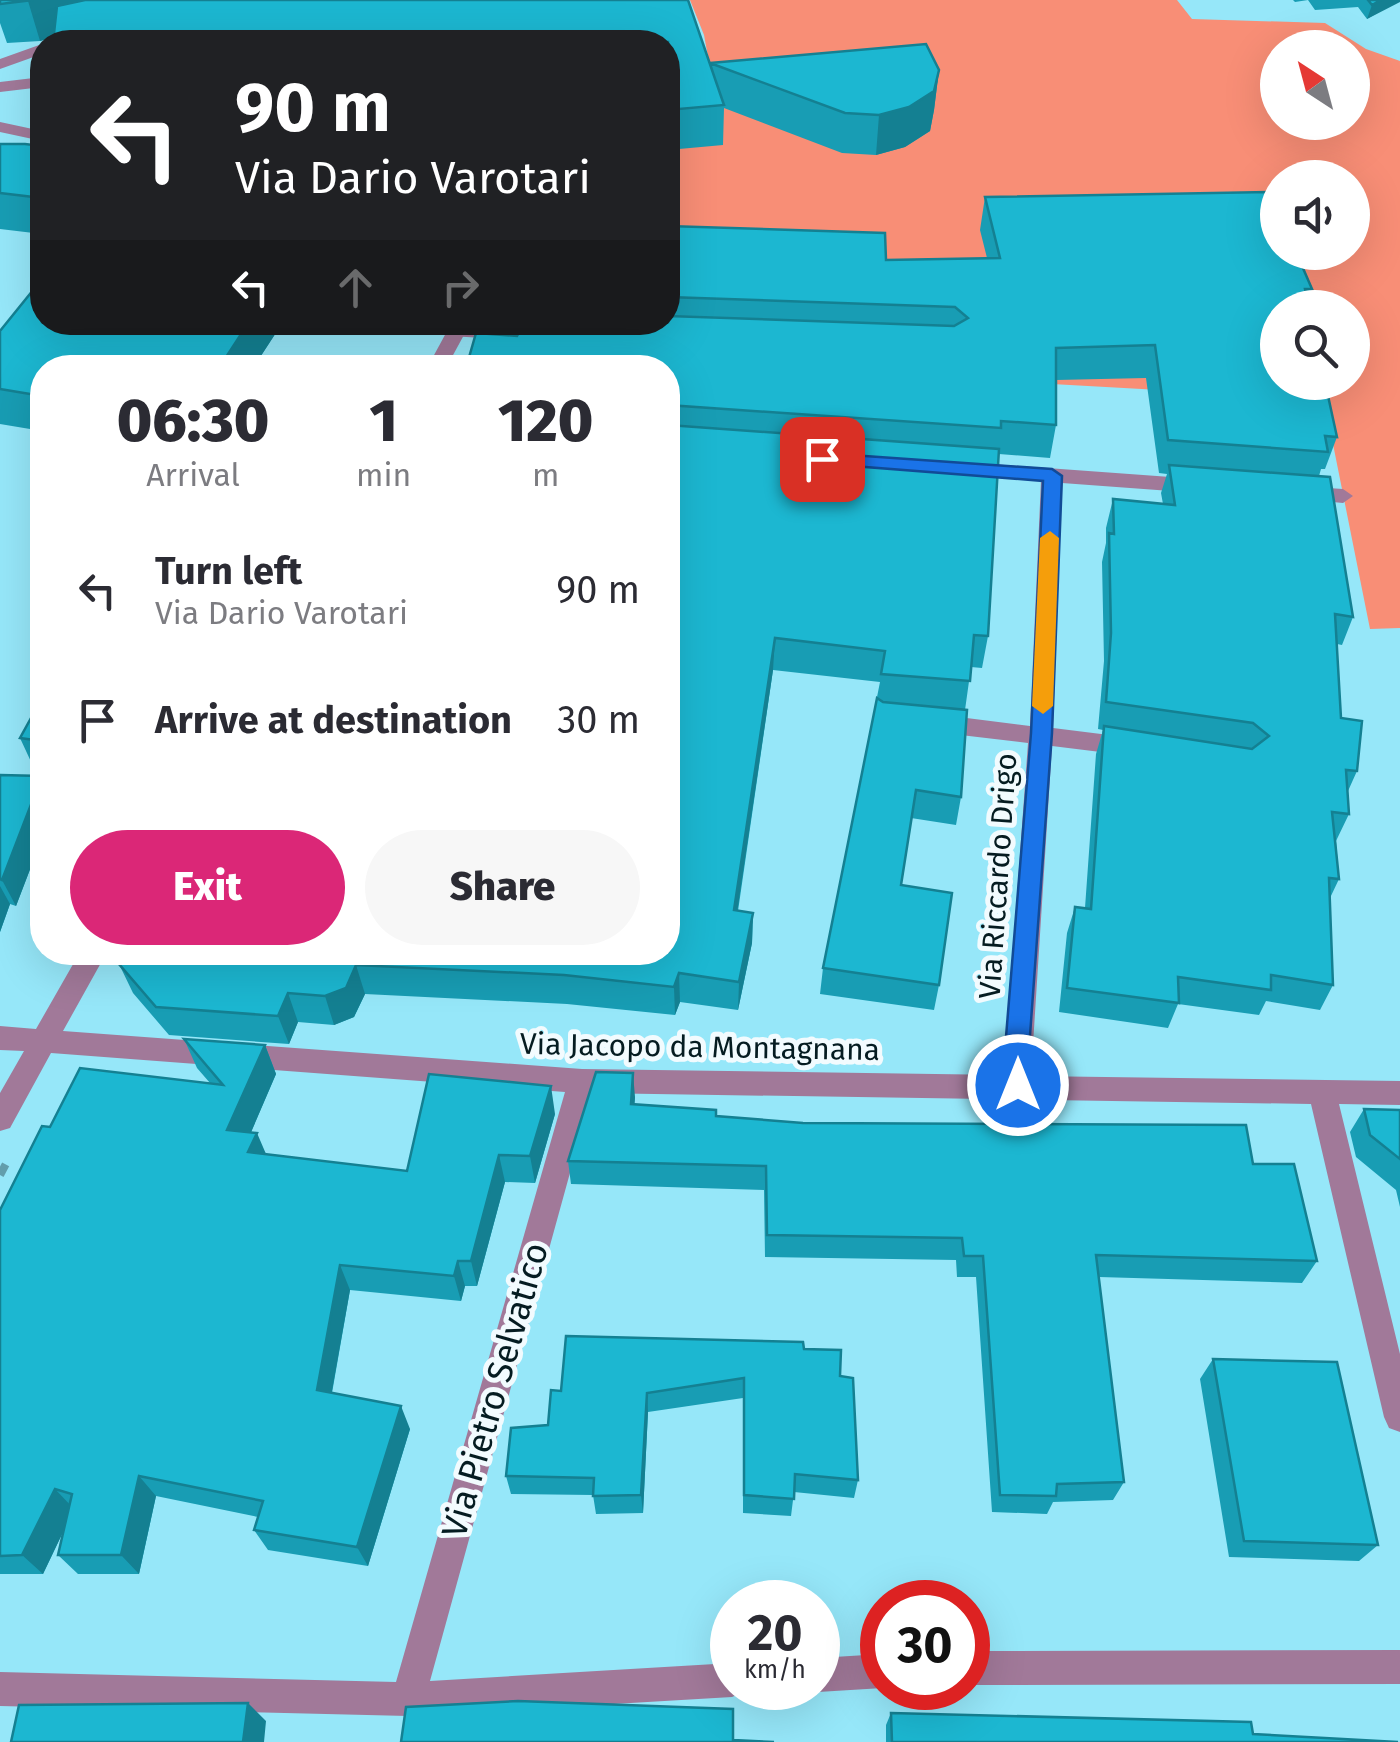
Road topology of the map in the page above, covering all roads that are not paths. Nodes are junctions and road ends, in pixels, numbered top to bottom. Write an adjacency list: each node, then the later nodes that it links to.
1 (30, 53): 2 (street)
2 (4, 62)
3 (30, 83): 4 (street)
4 (0, 87)
5 (0, 127): 6 (street)
6 (30, 133)
7 (556, 335): 8 (street)
8 (580, 337)
9 (937, 467): 10 (street)
10 (1052, 476): 11 (street); 15 (street, Via Riccardo Drigo)
11 (1227, 488)
12 (1285, 492): 13 (street)
13 (1343, 496)
14 (916, 721): 15 (street, Via Riccardo Drigo)
15 (1041, 733): 16 (street, Via Riccardo Drigo); 21 (street, Via Riccardo Drigo)
16 (1151, 749)
17 (87, 965): 19 (street)
18 (0, 1038): 19 (street, Via Jacopo da Montagnana)
19 (45, 1040): 20 (street, Via Jacopo da Montagnana); 24 (street)
20 (582, 1081): 21 (street, Via Jacopo da Montagnana); 31 (street, Via Pietro Selvatico)
21 (1018, 1085): 22 (street, Via Jacopo da Montagnana)
22 (1322, 1091): 23 (street, Via Jacopo da Montagnana); 25 (street)
23 (1400, 1092)
24 (0, 1119)
25 (1389, 1328): 26 (street)
26 (1400, 1416)
27 (1400, 1667): 28 (street)
28 (990, 1668)
29 (710, 1681): 31 (street)
30 (0, 1689): 31 (street)
31 (408, 1699)

